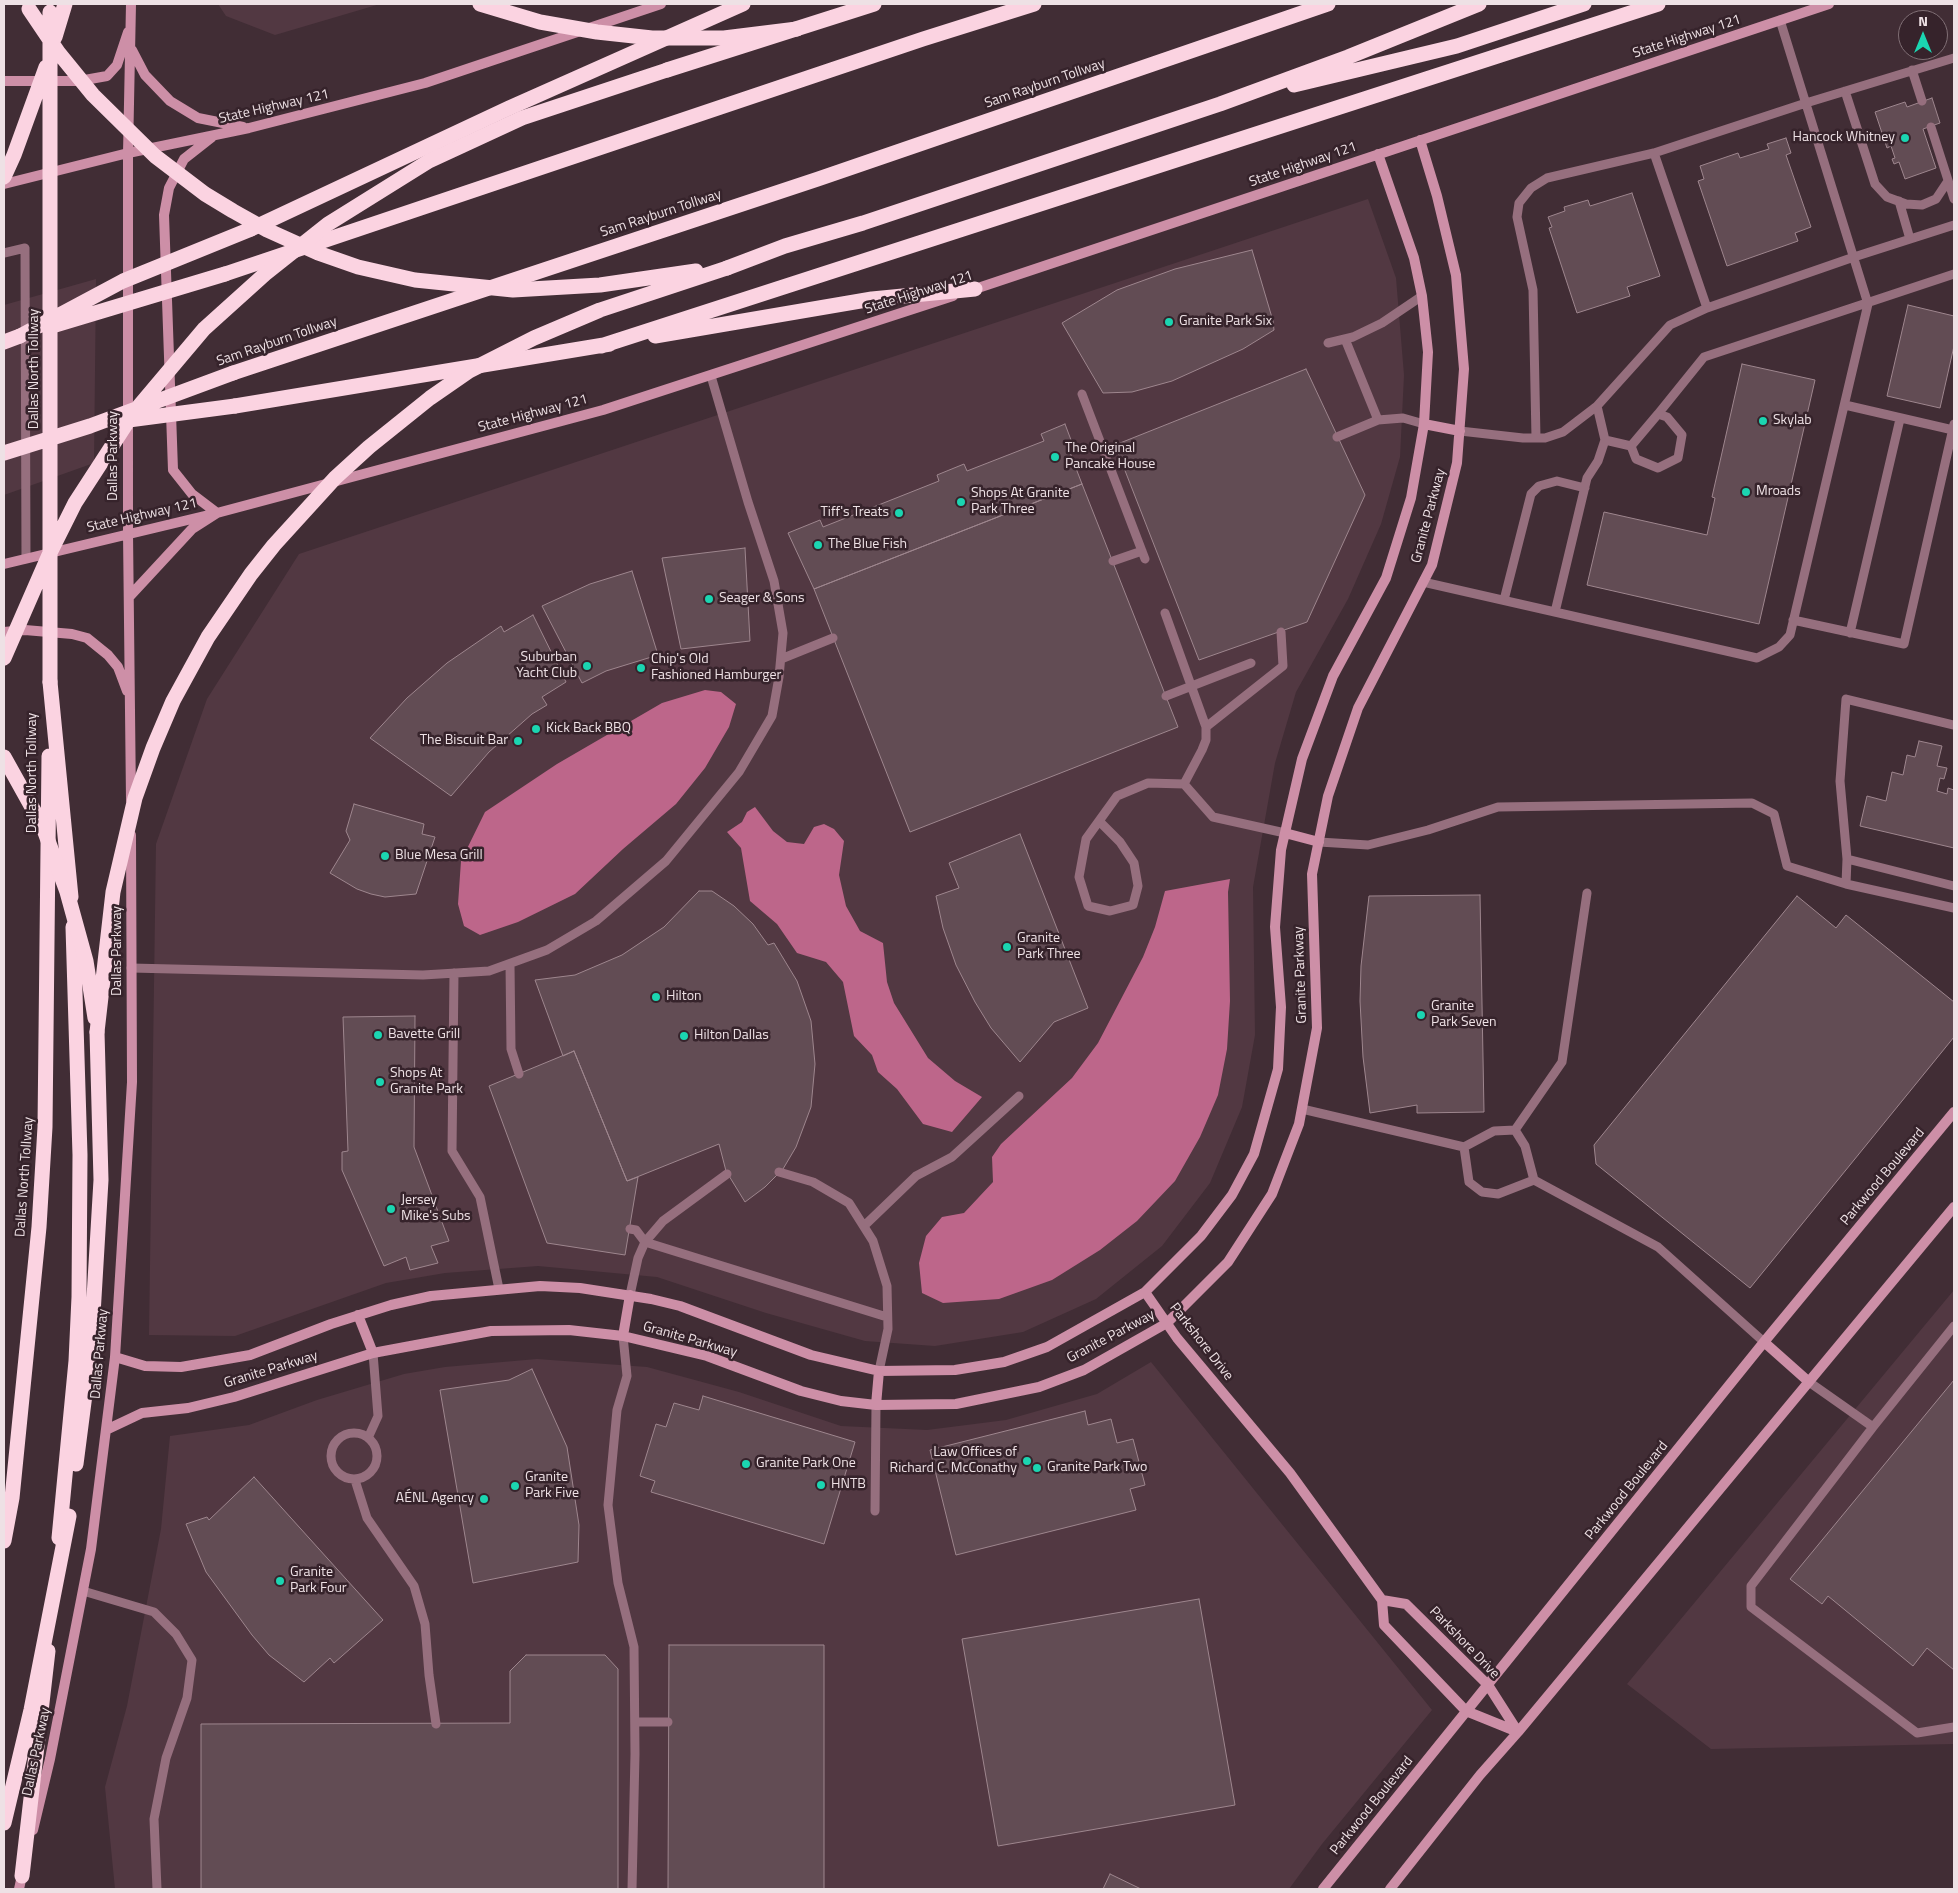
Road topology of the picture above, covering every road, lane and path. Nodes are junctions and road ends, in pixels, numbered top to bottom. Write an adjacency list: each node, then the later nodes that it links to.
1 (26, 4): 42 (highway, bridge)
2 (65, 4): 33 (highway, bridge)
3 (131, 4): 16 (main road, Dallas Parkway)
4 (480, 4): 17 (highway, bridge)
5 (661, 4): 27 (main road, State Highway 121)
6 (743, 4): 48 (highway, bridge)
7 (874, 4): 17 (highway)
8 (1034, 4): 48 (highway, bridge)
9 (1328, 4): 61 (highway, Sam Rayburn Tollway, bridge)
10 (1479, 4): 25 (highway)
11 (1584, 4): 25 (highway)
12 (1658, 4): 52 (highway)
13 (1829, 4): 15 (main road, State Highway 121)
14 (51, 6): 88 (highway, Dallas North Tollway, bridge)
15 (1780, 20): 24 (lane); 29 (main road, State Highway 121)
16 (131, 21): 18 (main road, Dallas Parkway); 21 (main road)
17 (797, 30): 85 (highway, bridge)
18 (131, 47): 27 (main road); 30 (main road, Dallas Parkway)
19 (1954, 58): 20 (lane)
20 (1912, 70): 22 (lane); 23 (lane)
21 (4, 81)
22 (1845, 91): 24 (lane); 37 (lane)
23 (1922, 101)
24 (1806, 103): 32 (lane); 41 (lane)
25 (1220, 104): 42 (highway)
26 (1931, 126): 34 (lane)
27 (249, 128): 28 (main road, State Highway 121)
28 (215, 135): 30 (main road, State Highway 121); 70 (main road)
29 (1420, 140): 31 (main road, State Highway 121); 63 (main road, Granite Parkway)
30 (128, 153): 35 (main road, State Highway 121); 71 (main road, Dallas Parkway)
31 (1378, 154): 44 (main road, State Highway 121); 45 (main road, Granite Parkway)
32 (1654, 154): 47 (lane); 65 (lane)
33 (4, 177)
34 (1948, 181): 36 (lane); 37 (lane)
35 (4, 184)
36 (1954, 200)
37 (1899, 201): 39 (lane)
38 (1954, 225): 39 (lane)
39 (1910, 239): 41 (lane)
40 (4, 253): 72 (lane)
41 (1854, 257): 46 (lane); 47 (lane)
42 (727, 268): 107 (highway, bridge)
43 (1954, 274): 46 (lane)
44 (975, 289): 52 (highway); 53 (main road, State Highway 121)
45 (1422, 296): 49 (lane); 60 (main road, Granite Parkway)
46 (1868, 304): 55 (lane); 57 (lane)
47 (1706, 308): 56 (lane)
48 (20, 336): 50 (highway)
49 (1345, 338): 51 (lane); 59 (lane)
50 (4, 342)
51 (1328, 343)
52 (601, 346): 61 (highway, bridge)
53 (711, 376): 70 (main road, State Highway 121); 86 (lane)
54 (1082, 394): 73 (lane)
55 (1845, 405): 58 (lane); 80 (lane)
56 (1598, 406): 65 (lane); 66 (lane)
57 (1658, 414): 67 (lane); 67 (lane)
58 (1900, 418): 62 (lane); 83 (lane)
59 (1378, 420): 60 (lane); 64 (lane)
60 (1424, 424): 63 (main road); 97 (main road, Granite Parkway)
61 (90, 426): 68 (highway, Sam Rayburn Tollway, bridge)
62 (1954, 427): 83 (lane)
63 (1460, 431): 65 (lane); 75 (main road, Granite Parkway)
64 (1337, 437)
65 (1536, 438)
66 (1605, 440): 67 (lane); 69 (lane)
67 (1631, 446)
68 (4, 452)
69 (1585, 488): 77 (lane); 79 (lane)
70 (217, 513): 71 (main road, State Highway 121); 76 (main road)
71 (128, 533): 72 (main road, State Highway 121); 76 (main road, Dallas Parkway)
72 (26, 558): 74 (main road, State Highway 121)
73 (1113, 561)
74 (4, 564)
75 (1423, 582): 77 (lane); 98 (main road, Granite Parkway)
76 (130, 597): 91 (main road, Dallas Parkway)
77 (1504, 600): 79 (lane)
78 (1165, 612): 89 (lane)
79 (1555, 612): 80 (lane)
80 (1793, 620): 83 (lane)
81 (4, 632): 91 (main road)
82 (1281, 632): 93 (lane)
83 (1850, 633)
84 (834, 638): 86 (lane)
85 (4, 658)
86 (781, 659): 104 (lane)
87 (1251, 663): 89 (lane)
88 (50, 682): 140 (highway, Dallas North Tollway, bridge); 151 (highway)
89 (1193, 686): 90 (lane); 93 (lane)
90 (1166, 696)
91 (130, 699): 105 (main road, Dallas Parkway)
92 (1954, 725): 99 (lane)
93 (1206, 727): 95 (lane)
94 (4, 757): 107 (highway, bridge)
95 (1184, 784): 96 (lane); 97 (lane)
96 (1099, 821): 96 (lane)
97 (1285, 833): 98 (main road); 122 (main road, Granite Parkway)
98 (1318, 842): 100 (lane); 110 (main road, Granite Parkway)
99 (1847, 859): 100 (lane); 101 (lane)
100 (1846, 884): 103 (lane)
101 (1954, 886)
102 (1586, 893): 112 (lane)
103 (1954, 908)
104 (510, 964): 106 (lane); 108 (lane)
105 (131, 968): 106 (lane); 131 (main road, Dallas Parkway)
106 (454, 973): 121 (lane)
107 (97, 1032): 150 (highway, bridge)
108 (519, 1074)
109 (1019, 1096): 118 (lane)
110 (1302, 1109): 113 (lane); 126 (main road, Granite Parkway)
111 (1954, 1112): 129 (main road, Parkwood Boulevard)
112 (1514, 1130): 113 (lane); 116 (lane)
113 (1464, 1147): 116 (lane)
114 (780, 1172): 118 (lane)
115 (727, 1174): 120 (lane)
116 (1534, 1180): 129 (lane)
117 (1954, 1207): 133 (main road)
118 (864, 1226): 125 (lane)
119 (630, 1229): 120 (lane)
120 (645, 1242): 123 (lane); 125 (lane)
121 (499, 1289): 123 (main road, Granite Parkway); 124 (main road, Granite Parkway)
122 (1145, 1292): 126 (main road, Parkshore Drive); 132 (main road, Granite Parkway)
123 (630, 1294): 128 (main road); 132 (main road, Granite Parkway)
124 (358, 1315): 130 (main road); 131 (main road, Granite Parkway)
125 (888, 1317): 132 (lane)
126 (1167, 1323): 134 (main road, Granite Parkway); 142 (main road, Parkshore Drive)
127 (1954, 1326): 135 (lane)
128 (623, 1336): 130 (main road, Granite Parkway); 134 (main road, Granite Parkway); 145 (lane)
129 (1764, 1342): 133 (main road); 143 (main road, Parkwood Boulevard)
130 (373, 1353): 136 (main road, Granite Parkway); 137 (lane)
131 (115, 1357): 136 (main road, Dallas Parkway)
132 (879, 1371): 134 (main road)
133 (1809, 1382): 135 (lane); 149 (main road)
134 (876, 1405): 139 (lane)
135 (1873, 1428): 148 (lane)
136 (106, 1430): 141 (main road, Dallas Parkway)
137 (368, 1438): 138 (lane); 138 (lane)
138 (355, 1480): 147 (lane)
139 (875, 1511)
140 (4, 1541)
141 (83, 1591): 151 (main road, Dallas Parkway); 152 (lane)
142 (1382, 1600): 143 (main road, Parkshore Drive); 144 (main road)
143 (1488, 1685): 144 (main road, Parkwood Boulevard); 149 (main road, Parkshore Drive)
144 (1466, 1711): 149 (main road); 154 (main road, Parkwood Boulevard)
145 (635, 1722): 146 (lane); 153 (lane)
146 (668, 1722)
147 (436, 1724)
148 (1954, 1727)
149 (1518, 1732): 155 (main road)
150 (4, 1823)
151 (21, 1882)
152 (157, 1889)
153 (632, 1889)
154 (1324, 1889)
155 (1390, 1889)

